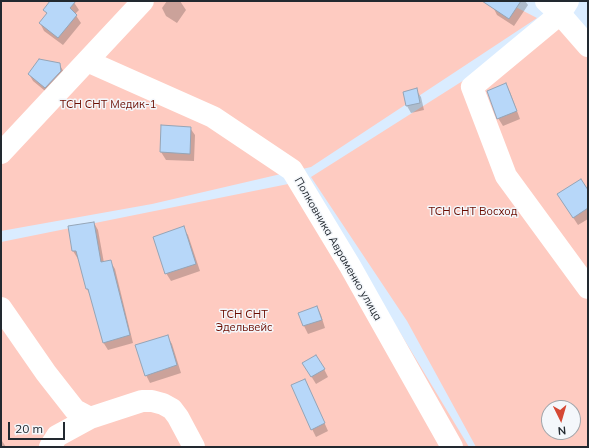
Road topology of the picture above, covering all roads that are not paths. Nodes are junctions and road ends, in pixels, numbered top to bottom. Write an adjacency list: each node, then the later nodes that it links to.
1 (143, 1): 4 (street)
2 (558, 5): 3 (street); 6 (street)
3 (588, 46)
4 (87, 61): 5 (street); 11 (street, Полковника Авраменко улица)
5 (1, 153)
6 (588, 288)
7 (1, 308): 8 (street)
8 (90, 418): 9 (street); 10 (street)
9 (50, 447)
10 (194, 447)
11 (452, 447)

